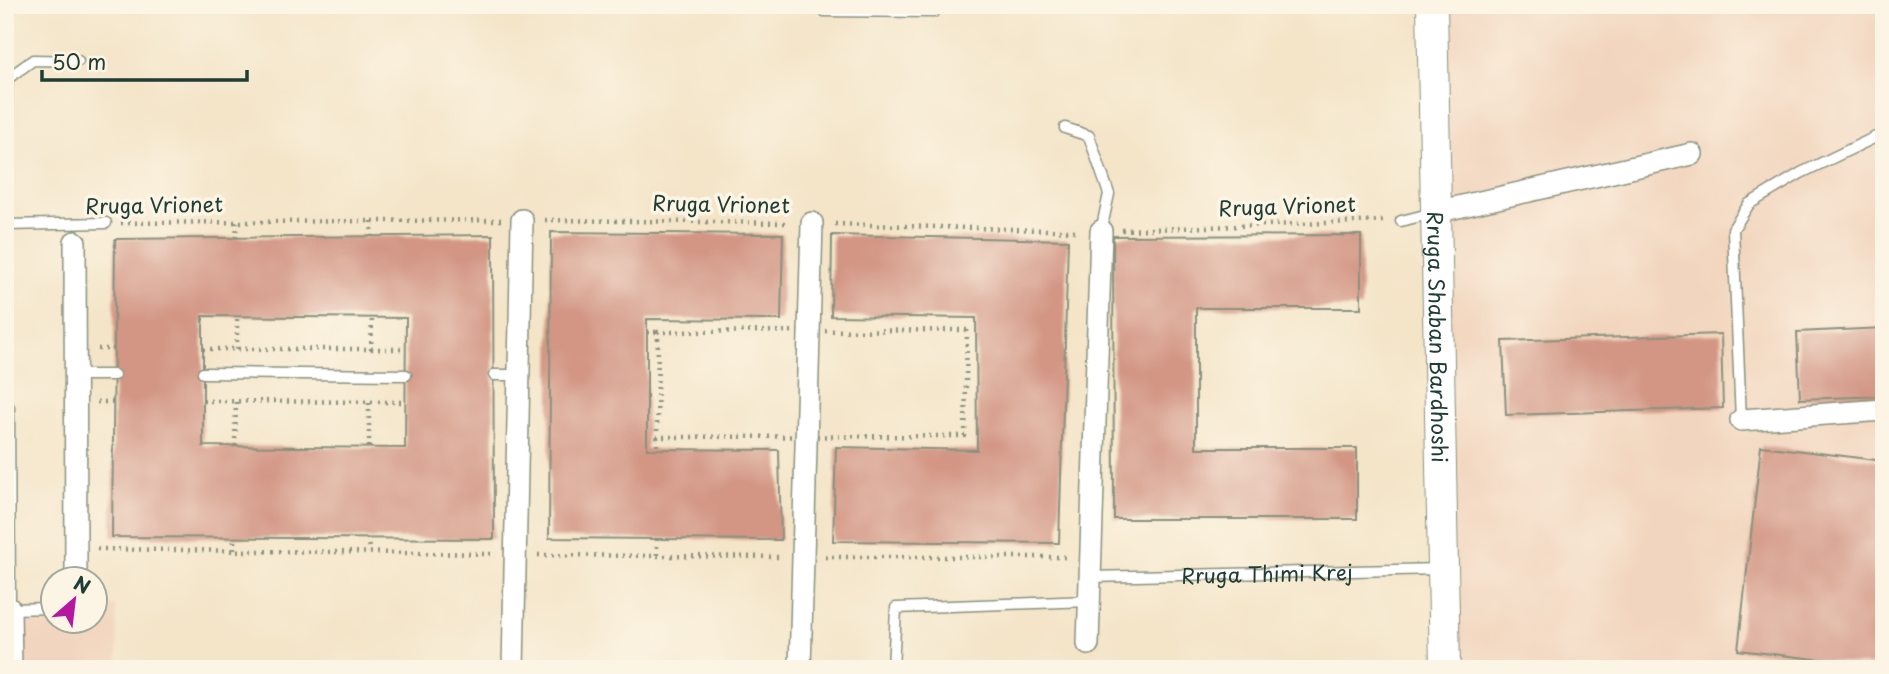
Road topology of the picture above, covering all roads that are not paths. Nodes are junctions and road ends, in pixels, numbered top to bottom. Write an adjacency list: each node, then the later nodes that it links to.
1 (935, 5): 3 (lane)
2 (1432, 5): 9 (street, Rruga Shaban Bardhoshi)
3 (824, 11)
4 (78, 61): 5 (lane)
5 (6, 79): 14 (lane)
6 (1065, 128): 15 (lane)
7 (1884, 133): 25 (lane)
8 (1692, 154): 9 (street)
9 (1436, 212): 11 (lane); 28 (street, Rruga Shaban Bardhoshi)
10 (522, 220): 22 (street)
11 (1401, 221)
12 (106, 223): 14 (lane, Rruga Vrionet)
13 (812, 223): 35 (street)
14 (5, 227)
15 (1101, 231): 27 (street)
16 (75, 242): 18 (street)
17 (203, 373): 20 (lane)
18 (76, 375): 19 (lane); 26 (street)
19 (114, 375)
20 (405, 375)
21 (494, 375): 22 (lane)
22 (519, 375): 34 (street)
23 (5, 399): 31 (lane)
24 (1884, 410): 25 (street)
25 (1741, 420)
26 (75, 566)
27 (1090, 567): 28 (lane, Rruga Thimi Krej); 29 (street)
28 (1444, 569): 37 (street, Rruga Shaban Bardhoshi)
29 (1089, 601): 32 (street); 36 (lane)
30 (38, 608): 31 (lane)
31 (8, 609): 33 (street)
32 (1088, 645)
33 (11, 669)
34 (513, 669)
35 (800, 669)
36 (893, 669)
37 (1445, 669)

